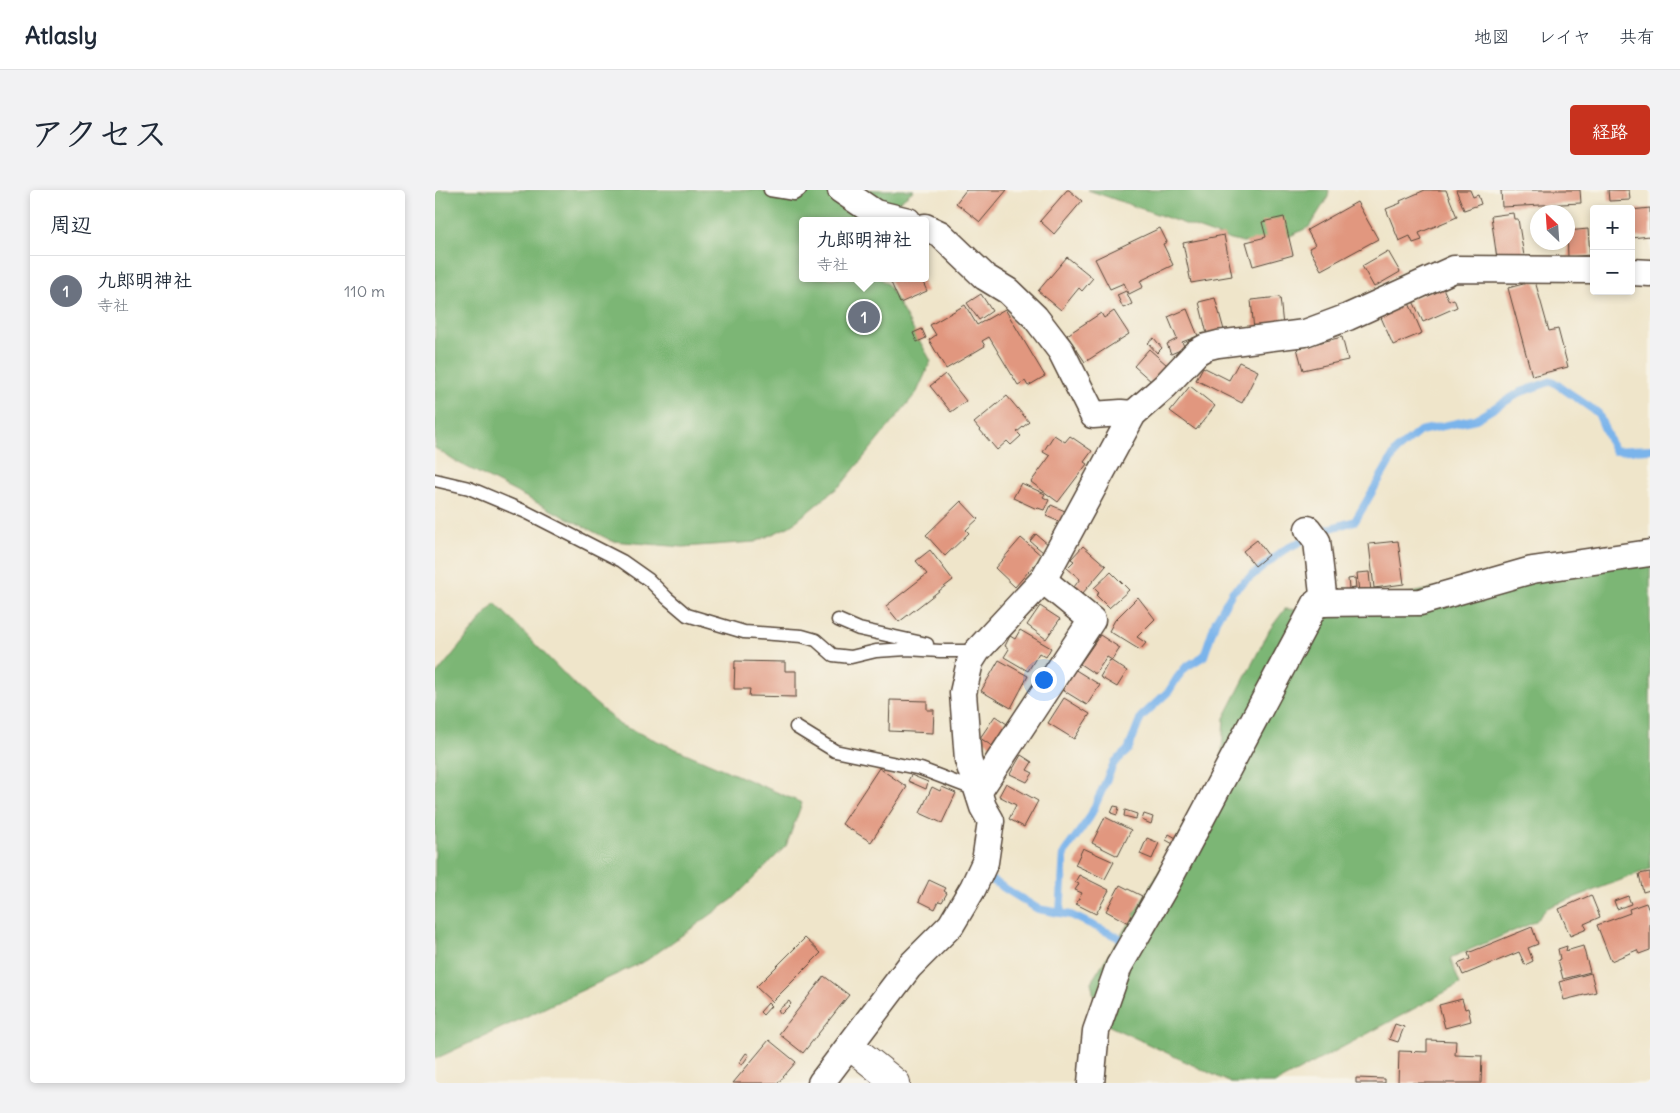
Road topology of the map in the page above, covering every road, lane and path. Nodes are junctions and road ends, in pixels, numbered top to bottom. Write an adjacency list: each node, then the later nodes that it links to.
1 (770, 190): 2 (lane)
2 (800, 190)
3 (841, 190): 4 (street)
4 (892, 217)
5 (929, 229): 9 (street)
6 (1590, 270): 9 (street)
7 (1635, 272): 8 (street)
8 (1650, 273)
9 (1133, 414): 13 (street)
10 (435, 480): 16 (lane)
11 (1312, 535): 14 (street)
12 (1650, 553): 14 (street)
13 (1043, 580): 16 (street); 18 (street)
14 (1324, 603): 22 (street)
15 (838, 620): 16 (lane)
16 (969, 651): 18 (street)
17 (796, 727): 18 (lane)
18 (979, 791): 19 (street)
19 (850, 1046): 20 (street); 21 (street)
20 (821, 1083)
21 (895, 1083)
22 (1091, 1083)

